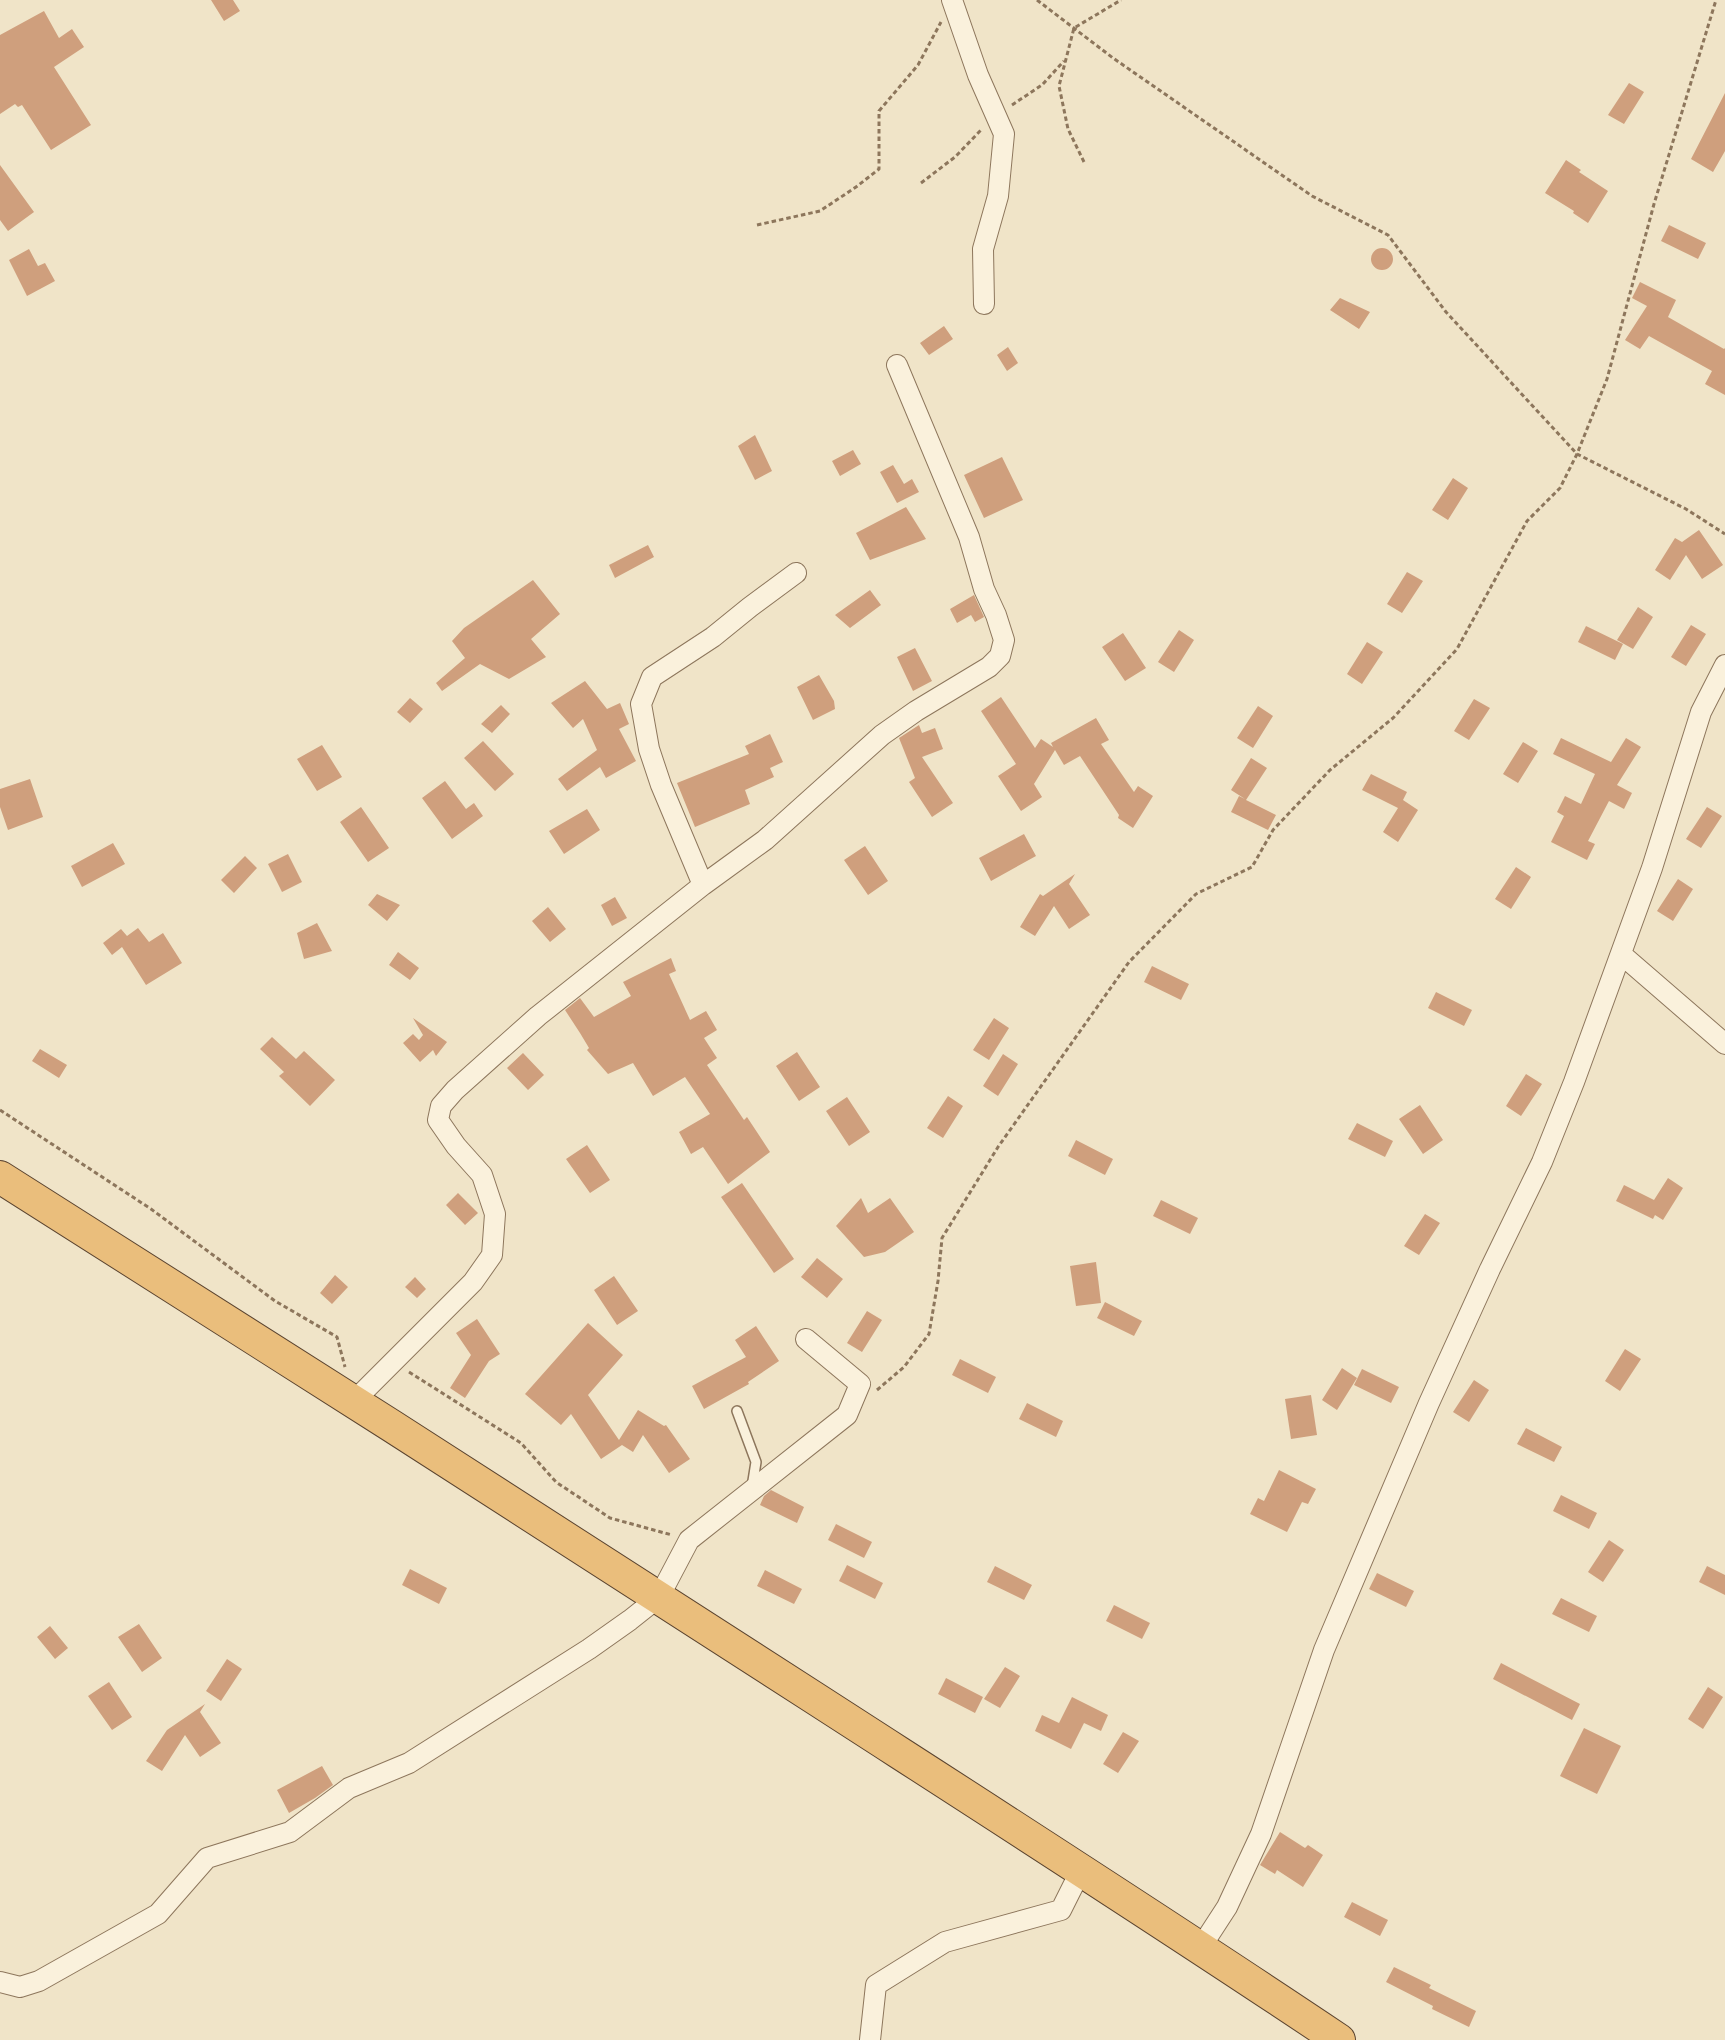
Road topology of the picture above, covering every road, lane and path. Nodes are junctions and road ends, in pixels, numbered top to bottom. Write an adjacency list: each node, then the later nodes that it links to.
1 (1037, 0): 5 (path)
2 (1121, 0): 5 (path)
3 (1716, 0): 10 (path)
4 (952, 1): 7 (path); 8 (street)
5 (1074, 28): 6 (path); 10 (path)
6 (1084, 162)
7 (757, 225)
8 (984, 304)
9 (897, 365): 14 (street)
10 (1577, 454): 11 (path); 23 (path)
11 (1725, 534)
12 (796, 573): 14 (street)
13 (1725, 665): 15 (street)
14 (703, 885): 20 (street)
15 (1621, 954): 16 (street); 28 (street)
16 (1725, 1044)
17 (0, 1110): 21 (path)
18 (0, 1177): 21 (highway)
19 (806, 1339): 23 (street)
20 (393, 1361): 21 (street); 25 (path)
21 (354, 1401): 26 (highway)
22 (737, 1411): 24 (lane)
23 (847, 1415): 24 (street)
24 (752, 1490): 25 (street)
25 (689, 1540): 26 (street)
26 (659, 1597): 27 (highway); 29 (street)
27 (1081, 1870): 28 (highway); 30 (street)
28 (1201, 1947): 31 (highway)
29 (0, 1982)
30 (870, 2040)
31 (1339, 2040)

